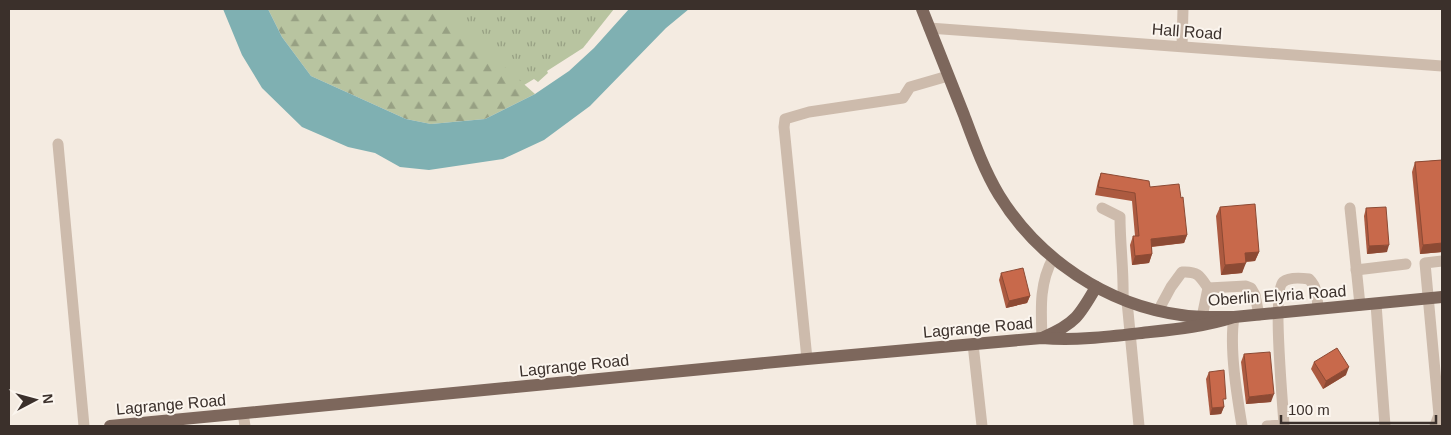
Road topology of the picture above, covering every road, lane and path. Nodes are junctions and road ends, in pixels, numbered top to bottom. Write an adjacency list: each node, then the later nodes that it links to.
1 (922, 9): 3 (main road, Oberlin Elyria Road)
2 (1183, 9): 4 (street)
3 (929, 28): 4 (street, Hall Road); 6 (main road, Oberlin Elyria Road)
4 (1182, 46): 5 (street, Hall Road)
5 (1442, 66)
6 (948, 76): 10 (main road, Oberlin Elyria Road); 30 (street)
7 (58, 144): 32 (street)
8 (1102, 208): 18 (street)
9 (1350, 208): 13 (street)
10 (1054, 258): 14 (main road, Oberlin Elyria Road); 28 (street)
11 (1442, 261): 17 (street)
12 (1406, 264): 13 (street)
13 (1356, 270): 20 (street)
14 (1096, 287): 18 (main road, Oberlin Elyria Road); 28 (main road, Lagrange Road)
15 (1208, 288): 22 (street); 24 (street); 25 (street)
16 (1442, 297): 17 (main road, Oberlin Elyria Road)
17 (1428, 298): 19 (main road, Oberlin Elyria Road); 39 (street)
18 (1125, 300): 22 (main road, Oberlin Elyria Road); 27 (street)
19 (1376, 304): 20 (main road, Oberlin Elyria Road); 38 (street)
20 (1360, 305): 21 (main road, Oberlin Elyria Road)
21 (1318, 309): 23 (main road, Oberlin Elyria Road); 23 (street)
22 (1158, 311): 25 (main road, Oberlin Elyria Road)
23 (1278, 313): 24 (main road, Oberlin Elyria Road); 37 (street)
24 (1259, 315): 26 (main road, Oberlin Elyria Road)
25 (1202, 317): 26 (main road, Oberlin Elyria Road)
26 (1234, 318): 27 (main road, Lagrange Road); 36 (street)
27 (1131, 334): 28 (main road, Lagrange Road); 35 (street)
28 (1042, 338): 29 (main road, Lagrange Road)
29 (974, 344): 30 (main road, Lagrange Road); 34 (street)
30 (807, 359): 31 (main road, Lagrange Road)
31 (244, 420): 33 (main road, Lagrange Road)
32 (84, 426)
33 (110, 426)
34 (982, 426)
35 (1140, 426)
36 (1242, 426)
37 (1267, 426)
38 (1385, 426)
39 (1435, 426)

